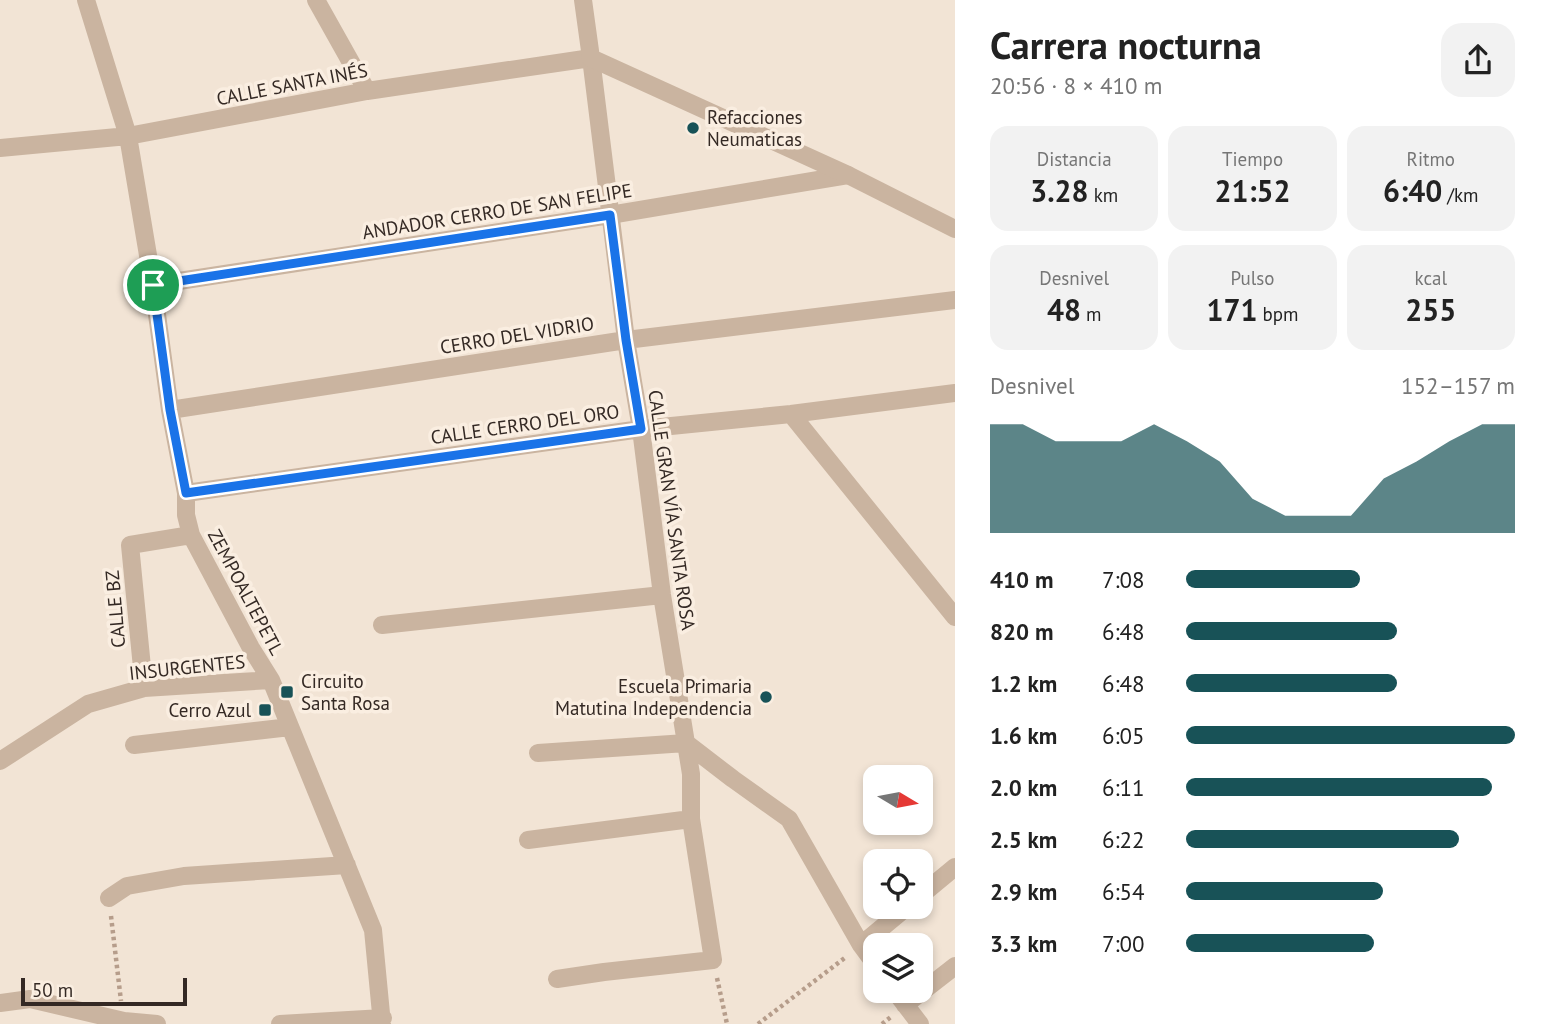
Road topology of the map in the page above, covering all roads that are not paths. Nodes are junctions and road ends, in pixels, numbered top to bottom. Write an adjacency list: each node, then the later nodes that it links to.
1 (86, 0): 6 (street, ZEMPOALTEPETL)
2 (316, 0): 5 (street)
3 (583, 0): 4 (street, CALLE GRAN VÍA SANTA ROSA)
4 (591, 58): 5 (street, CALLE SANTA INÉS); 8 (street); 9 (street, CALLE GRAN VÍA SANTA ROSA)
5 (368, 91): 6 (street, CALLE SANTA INÉS)
6 (128, 136): 7 (street, CALLE SANTA INÉS); 11 (street, ZEMPOALTEPETL)
7 (0, 148)
8 (848, 175): 9 (street, ANDADOR CERRO DE SAN FELIPE); 10 (street)
9 (610, 215): 11 (street, ANDADOR CERRO DE SAN FELIPE); 13 (street, CALLE GRAN VÍA SANTA ROSA)
10 (955, 229)
11 (153, 285): 15 (street, ZEMPOALTEPETL)
12 (955, 300): 13 (street, CERRO DEL VIDRIO)
13 (626, 340): 15 (street, CERRO DEL VIDRIO); 17 (street, CALLE GRAN VÍA SANTA ROSA)
14 (955, 393): 16 (street, CALLE CERRO DEL ORO)
15 (170, 410): 18 (street, ZEMPOALTEPETL)
16 (791, 414): 17 (street, CALLE CERRO DEL ORO); 21 (street)
17 (641, 429): 18 (street, CALLE CERRO DEL ORO); 20 (street, CALLE GRAN VÍA SANTA ROSA)
18 (186, 493): 19 (street, ZEMPOALTEPETL)
19 (191, 535): 23 (street, ZEMPOALTEPETL); 24 (street, CALLE BZ)
20 (662, 595): 22 (street); 26 (street, CALLE GRAN VÍA SANTA ROSA)
21 (955, 617)
22 (383, 625)
23 (271, 680): 24 (street, INSURGENTES); 25 (street, ZEMPOALTEPETL)
24 (144, 688): 29 (street, INSURGENTES)
25 (290, 727): 27 (street); 32 (street, ZEMPOALTEPETL)
26 (686, 743): 28 (street); 30 (street, CALLE GRAN VÍA SANTA ROSA); 37 (street)
27 (134, 745)
28 (538, 753)
29 (0, 761)
30 (691, 819): 31 (street); 40 (street, CALLE GRAN VÍA SANTA ROSA)
31 (528, 839)
32 (346, 865): 35 (street); 43 (street, ZEMPOALTEPETL)
33 (955, 867): 34 (street)
34 (933, 885)
35 (109, 898)
36 (892, 919): 37 (street)
37 (861, 945): 38 (street)
38 (863, 948)
39 (955, 966): 42 (street)
40 (557, 979)
41 (0, 1003): 44 (street)
42 (905, 1005): 46 (street)
43 (383, 1021): 45 (street)
44 (157, 1024)
45 (280, 1024)
46 (920, 1024)

